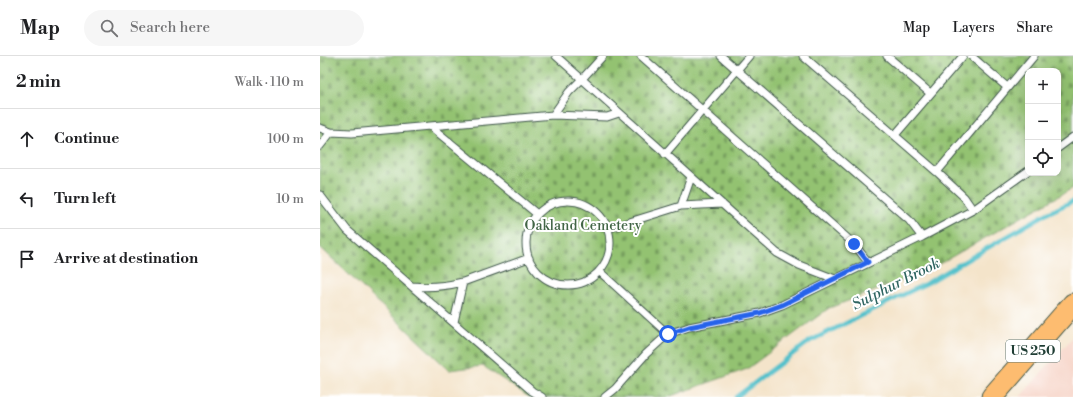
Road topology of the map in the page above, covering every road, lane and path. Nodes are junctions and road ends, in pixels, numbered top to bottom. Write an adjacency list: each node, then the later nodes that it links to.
1 (556, 56): 12 (lane)
2 (603, 56): 12 (lane)
3 (641, 56): 15 (lane)
4 (721, 56): 11 (lane)
5 (749, 56): 11 (lane)
6 (803, 56): 21 (lane)
7 (887, 56): 14 (lane)
8 (963, 56): 14 (lane)
9 (971, 56): 13 (lane)
10 (1034, 56): 13 (lane)
11 (737, 69): 15 (lane); 35 (lane)
12 (582, 80): 16 (lane); 17 (lane)
13 (1007, 87): 26 (lane)
14 (930, 93): 21 (lane)
15 (702, 110): 25 (lane); 37 (lane)
16 (619, 113): 17 (lane); 25 (lane)
17 (553, 115): 18 (lane)
18 (430, 126): 20 (lane); 33 (lane)
19 (320, 128): 20 (lane)
20 (331, 132): 23 (lane)
21 (894, 135): 26 (lane)
22 (1073, 137): 24 (lane)
23 (320, 146)
24 (1061, 146)
25 (665, 154): 28 (lane)
26 (937, 172): 32 (lane)
27 (1025, 173): 32 (lane)
28 (691, 177): 30 (lane); 31 (lane)
29 (320, 195): 41 (lane)
30 (722, 204): 31 (lane); 39 (lane)
31 (681, 206): 34 (lane)
32 (973, 210): 35 (lane)
33 (537, 214): 34 (lane); 36 (lane)
34 (607, 229): 38 (lane)
35 (922, 237): 37 (lane)
36 (529, 258): 38 (lane); 40 (lane)
37 (868, 262): 39 (lane)
38 (599, 271): 44 (lane)
39 (835, 279): 44 (lane)
40 (463, 282): 41 (lane); 43 (lane)
41 (412, 286): 43 (lane)
42 (1073, 304): 47 (main road, US 250)
43 (454, 322): 45 (lane)
44 (668, 334): 46 (lane)
45 (542, 397)
46 (605, 397)
47 (992, 397)

